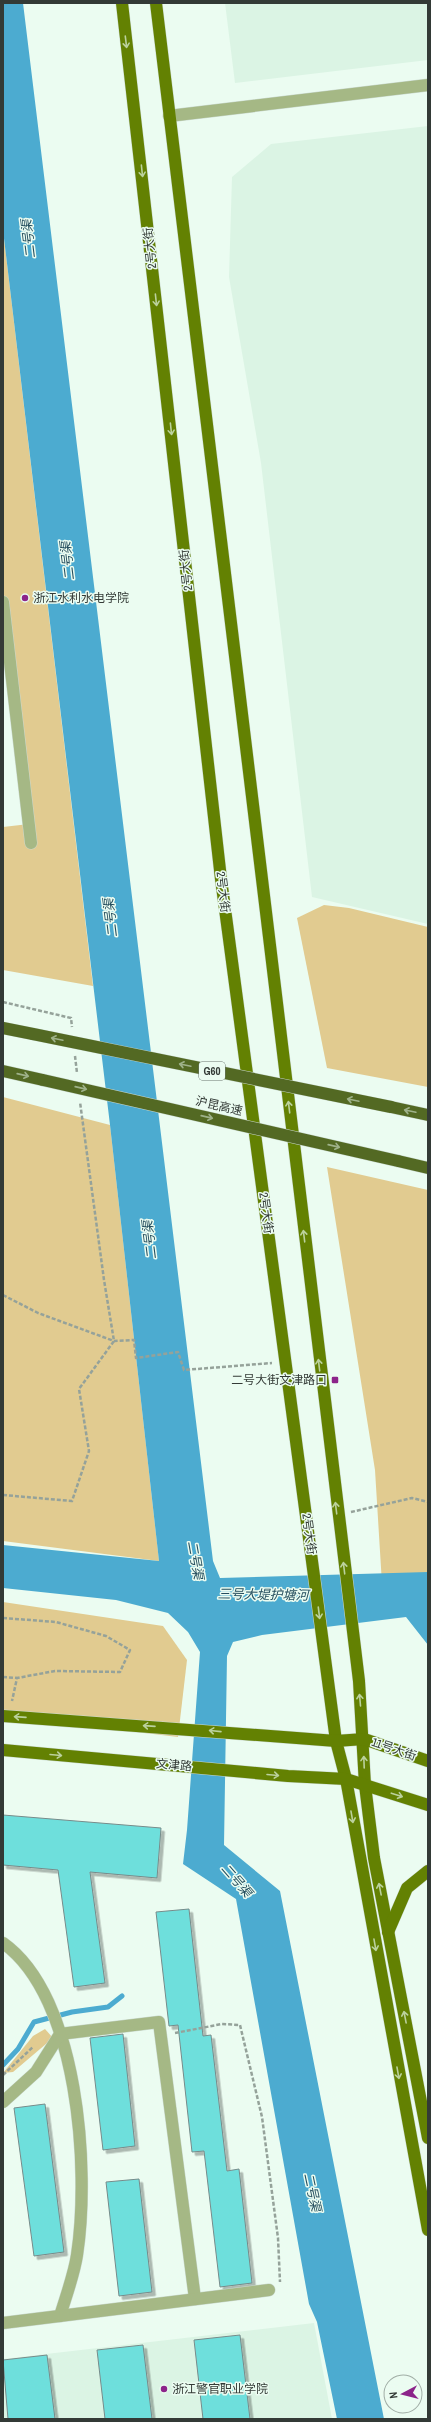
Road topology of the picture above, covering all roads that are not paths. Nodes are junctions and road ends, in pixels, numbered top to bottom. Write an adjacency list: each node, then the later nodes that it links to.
1 (122, 3): 14 (main road, 2号大街, one-way to 14)
2 (156, 3): 4 (main road)
3 (428, 85): 4 (street)
4 (169, 116): 13 (main road, one-way to 4)
5 (3, 602): 6 (street)
6 (7, 664): 7 (street)
7 (31, 843)
8 (3, 1028): 10 (highway, G60, one-way to 8, bridge)
9 (3, 1071): 11 (highway, 沪昆高速, one-way to 11, bridge)
10 (428, 1115)
11 (428, 1168)
12 (3, 1716): 14 (main road, one-way to 12)
13 (364, 1739): 14 (main road, 11号大街); 16 (main road, 11号大街); 18 (main road, one-way to 13)
14 (336, 1741): 17 (main road, 2号大街)
15 (3, 1750): 17 (main road, 文津路, one-way to 17)
16 (428, 1761)
17 (346, 1778): 18 (main road); 26 (main road, 2号大街, one-way to 26)
18 (366, 1785): 19 (main road, one-way to 19); 21 (main road, one-way to 18)
19 (428, 1805)
20 (428, 1871): 21 (main road)
21 (388, 1932): 25 (main road, one-way to 21)
22 (3, 1943): 23 (street)
23 (59, 2031): 24 (street); 28 (street); 29 (street)
24 (3, 2102)
25 (428, 2138)
26 (428, 2230)
27 (269, 2290): 28 (street)
28 (195, 2299): 29 (street)
29 (60, 2316): 30 (street)
30 (3, 2323)

